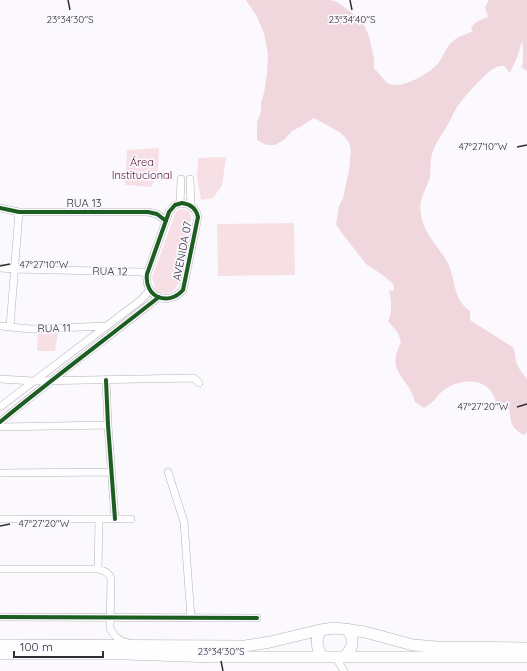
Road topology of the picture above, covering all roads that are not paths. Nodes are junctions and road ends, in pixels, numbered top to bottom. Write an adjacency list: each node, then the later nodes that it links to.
1 (181, 179): 3 (street)
2 (190, 179): 4 (street)
3 (180, 204): 4 (street, AVENIDA 07); 7 (street, AVENIDA 07)
4 (191, 206): 12 (street, AVENIDA 07)
5 (0, 208): 6 (street, RUA 13)
6 (19, 212): 7 (street, RUA 13); 9 (street)
7 (166, 222): 10 (street, AVENIDA 07)
8 (0, 268): 9 (street, RUA 12)
9 (14, 269): 10 (street, RUA 12); 15 (street)
10 (147, 274): 11 (street)
11 (150, 290): 12 (street); 14 (street)
12 (159, 298): 21 (street)
13 (0, 326): 15 (street, RUA 11)
14 (107, 326): 16 (street, RUA 11); 17 (street)
15 (10, 327): 16 (street, RUA 11)
16 (84, 328): 17 (street)
17 (90, 339): 20 (street)
18 (0, 378): 20 (street)
19 (106, 380): 21 (street); 22 (street); 25 (street)
20 (34, 381): 21 (street); 23 (street)
21 (49, 381): 24 (street)
22 (198, 383)
23 (0, 407)
24 (0, 422)
25 (108, 425): 26 (street); 27 (street)
26 (0, 427)
27 (111, 472): 29 (street); 32 (street)
28 (168, 472): 38 (street)
29 (0, 473)
30 (0, 519): 31 (street)
31 (99, 519): 32 (street); 35 (street)
32 (115, 519): 33 (street)
33 (131, 519)
34 (0, 569): 35 (street)
35 (98, 569): 37 (street)
36 (0, 617): 37 (street)
37 (110, 617): 38 (street); 43 (street)
38 (191, 618): 39 (street)
39 (256, 618)
40 (348, 629): 41 (highway); 44 (highway); 47 (highway)
41 (320, 630): 43 (highway); 46 (highway)
42 (0, 645): 43 (highway)
43 (140, 645)
44 (527, 648)
45 (0, 654): 46 (highway)
46 (322, 656): 47 (highway)
47 (340, 656): 48 (highway); 49 (street)
48 (527, 657)
49 (344, 671)

